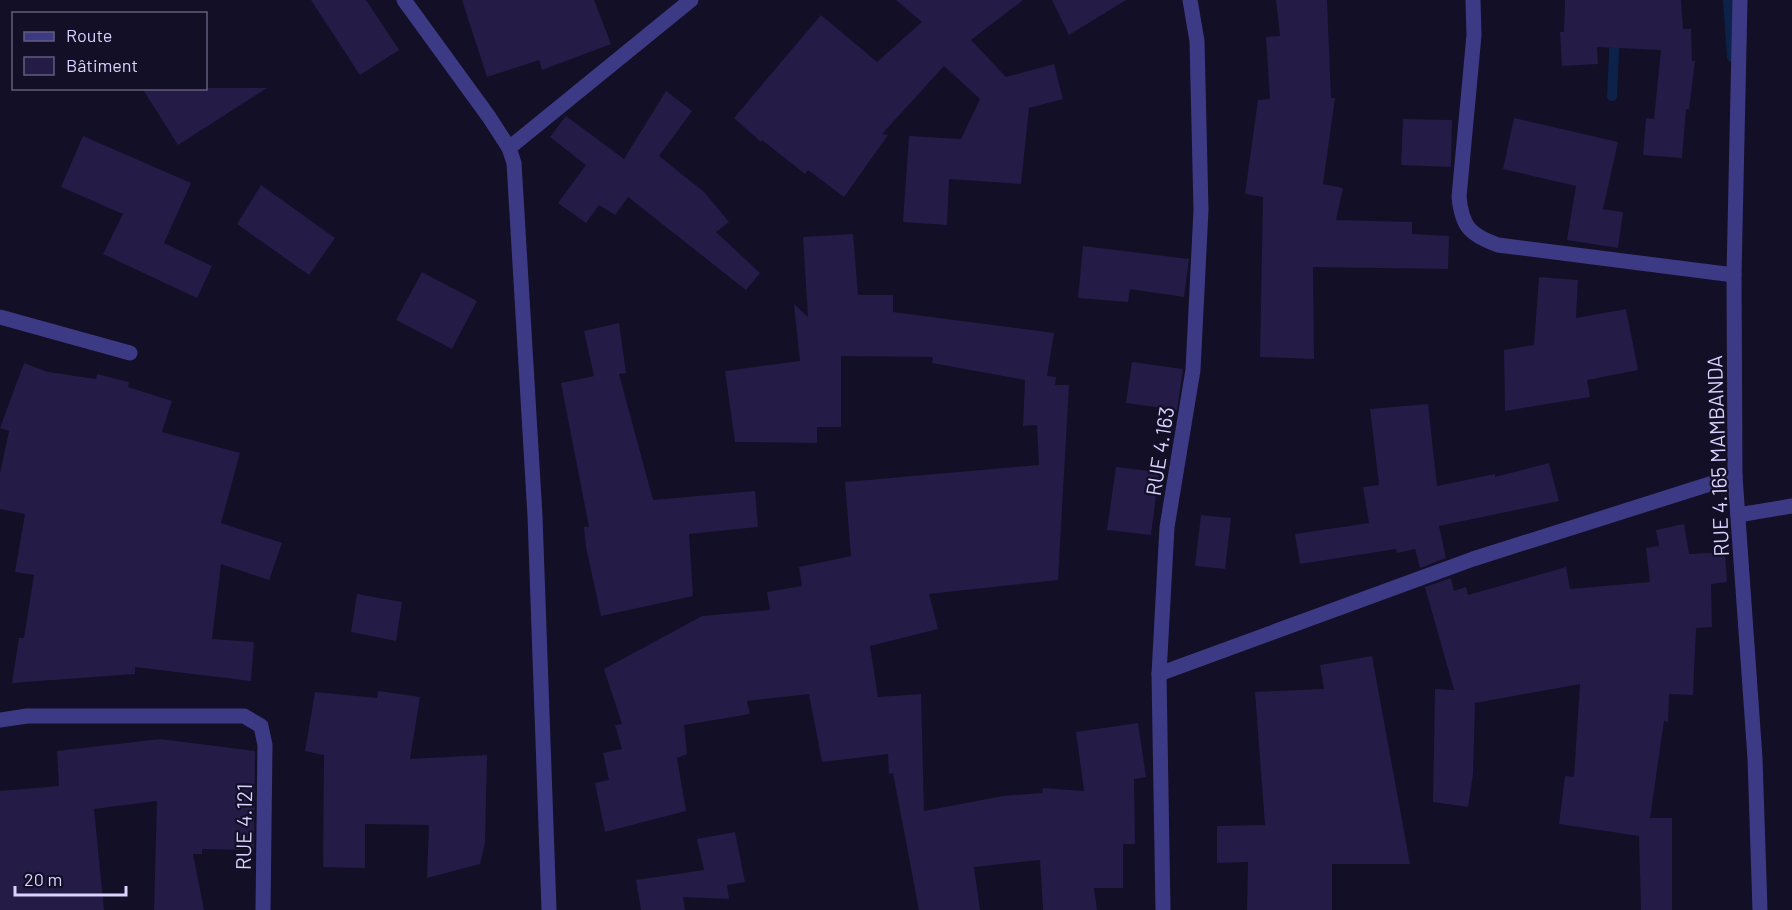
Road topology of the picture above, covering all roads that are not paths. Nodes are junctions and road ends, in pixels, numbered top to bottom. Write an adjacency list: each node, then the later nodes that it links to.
1 (404, 0): 6 (street)
2 (691, 0): 6 (street)
3 (1190, 0): 13 (street, RUE 4.163)
4 (1473, 0): 7 (street)
5 (1740, 0): 7 (street, RUE 4.165 MAMBANDA)
6 (509, 148): 16 (street)
7 (1734, 275): 10 (street, RUE 4.165 MAMBANDA)
8 (0, 316): 9 (street)
9 (130, 353)
10 (1735, 476): 12 (street, RUE 4.165 MAMBANDA); 13 (street)
11 (1792, 506): 12 (street)
12 (1738, 514): 18 (street, RUE 4.165 MAMBANDA)
13 (1159, 674): 17 (street, RUE 4.163)
14 (0, 720): 15 (street, RUE 4.121)
15 (263, 910)
16 (549, 910)
17 (1163, 910)
18 (1760, 910)

